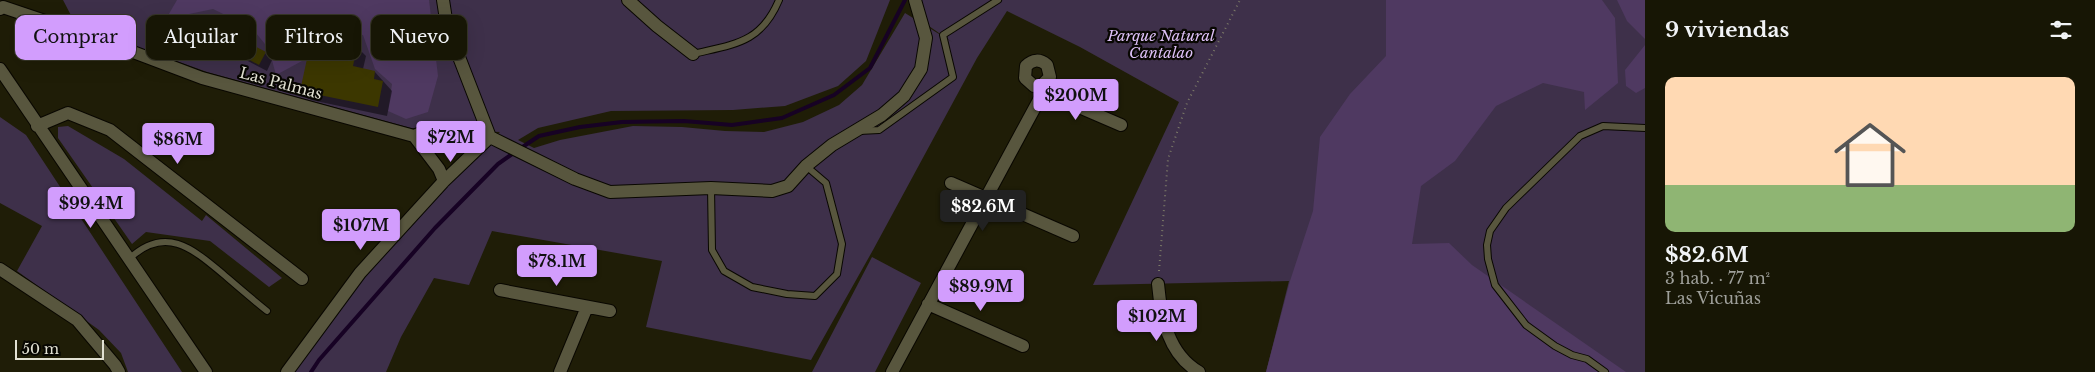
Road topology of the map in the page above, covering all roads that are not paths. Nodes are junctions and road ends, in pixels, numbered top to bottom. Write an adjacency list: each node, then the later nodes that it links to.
1 (443, 0): 14 (street)
2 (628, 0): 7 (street)
3 (779, 0): 7 (lane)
4 (998, 0): 12 (lane)
5 (916, 4): 12 (street, Las Palmas)
6 (0, 9): 13 (street, Las Palmas)
7 (694, 54)
8 (0, 70): 10 (street)
9 (1121, 125): 19 (street)
10 (37, 126): 21 (street); 23 (street)
11 (1645, 128): 37 (lane)
12 (853, 132): 15 (street, Las Palmas)
13 (414, 136): 14 (street, Las Palmas); 16 (street)
14 (490, 137): 16 (street); 18 (street, Las Palmas)
15 (806, 166): 18 (street, Las Palmas); 18 (lane)
16 (444, 181): 33 (street)
17 (951, 183): 19 (street)
18 (711, 188)
19 (986, 198): 20 (street); 26 (street)
20 (1073, 236)
21 (129, 259): 28 (lane); 32 (street)
22 (0, 269): 31 (street)
23 (302, 279)
24 (1158, 284): 36 (street)
25 (500, 290): 27 (street)
26 (928, 304): 30 (street); 35 (street)
27 (587, 307): 29 (street); 34 (street)
28 (267, 311)
29 (610, 311)
30 (1023, 346)
31 (115, 370)
32 (206, 372)
33 (287, 372)
34 (560, 372)
35 (892, 372)
36 (1199, 372)
37 (1605, 372)

